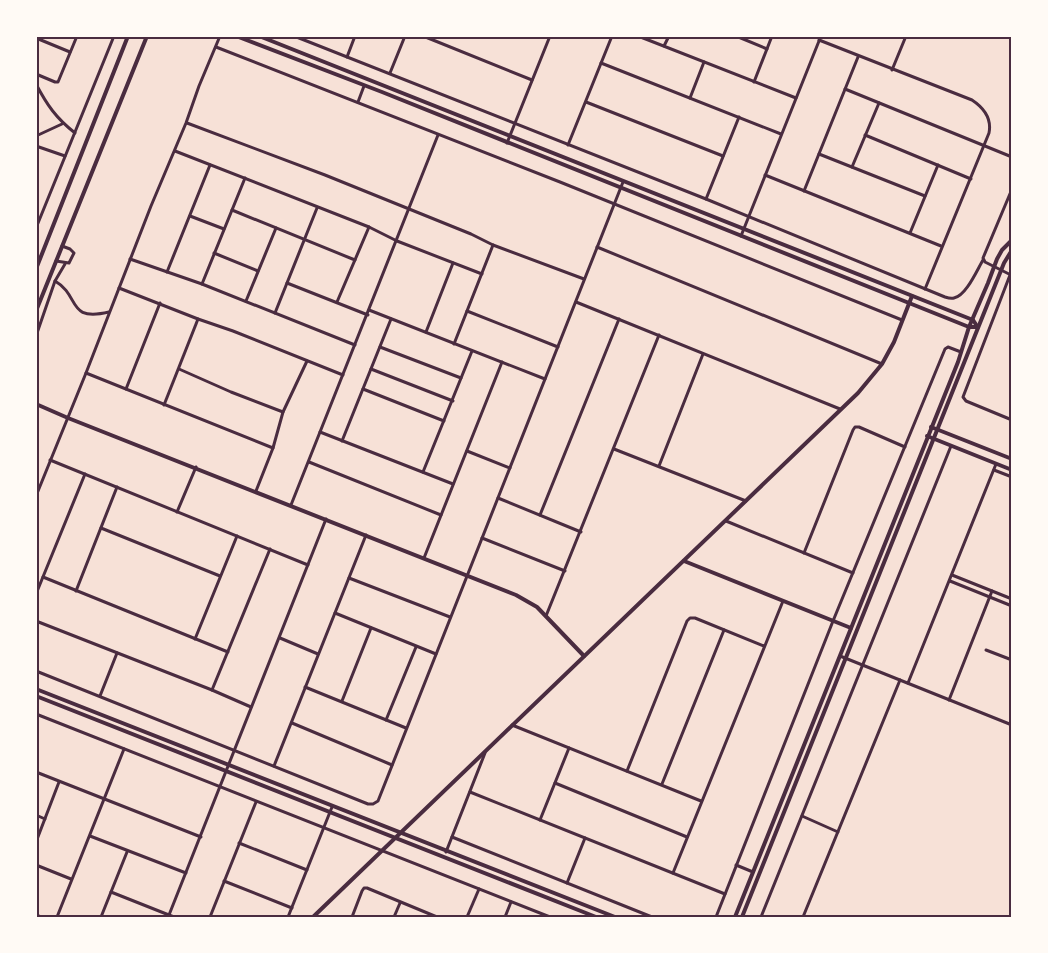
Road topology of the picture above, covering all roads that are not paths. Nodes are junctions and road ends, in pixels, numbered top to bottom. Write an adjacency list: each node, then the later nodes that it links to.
1 (77, 36): 24 (street)
2 (114, 36): 46 (street)
3 (128, 36): 102 (street)
4 (147, 36): 90 (street)
5 (220, 36): 21 (street)
6 (236, 36): 35 (street)
7 (259, 36): 51 (street)
8 (294, 36): 25 (street)
9 (355, 36): 25 (street)
10 (405, 36): 31 (street)
11 (423, 36): 32 (street)
12 (550, 36): 32 (street)
13 (612, 36): 28 (street)
14 (638, 36): 22 (street)
15 (669, 36): 22 (street)
16 (736, 36): 23 (street)
17 (772, 36): 23 (street)
18 (905, 36): 29 (street)
19 (36, 38): 24 (street)
20 (820, 38): 26 (street); 38 (street)
21 (216, 46): 39 (street); 43 (street)
22 (664, 46): 27 (street)
23 (767, 49): 33 (street)
24 (70, 52): 30 (street)
25 (346, 57): 31 (street)
26 (858, 57): 29 (street); 36 (street)
27 (705, 62): 33 (street); 37 (street)
28 (602, 63): 37 (street); 40 (street)
29 (892, 70): 55 (street)
30 (36, 74)
31 (390, 74): 45 (street)
32 (532, 80): 45 (street)
33 (754, 82): 38 (street)
34 (36, 84): 44 (street)
35 (364, 86): 39 (street); 52 (street)
36 (845, 89): 41 (street); 57 (street)
37 (690, 98): 42 (street)
38 (796, 98): 47 (street)
39 (358, 102): 48 (street)
40 (586, 102): 53 (street); 59 (street)
41 (879, 103): 49 (street); 55 (street)
42 (739, 117): 47 (street); 59 (street)
43 (186, 123): 56 (street); 75 (street)
44 (62, 124): 46 (street); 50 (street)
45 (514, 124): 51 (street); 53 (street)
46 (75, 134): 58 (street)
47 (782, 134): 64 (street)
48 (438, 135): 73 (street); 75 (street)
49 (866, 135): 62 (street); 63 (street)
50 (36, 136)
51 (510, 136): 52 (street); 67 (street)
52 (507, 142): 68 (street)
53 (568, 145): 72 (street)
54 (36, 146): 58 (street)
55 (984, 146): 60 (street); 66 (street)
56 (174, 151): 61 (street); 95 (street)
57 (819, 154): 63 (street); 70 (street)
58 (65, 156): 80 (street)
59 (723, 156): 72 (street)
60 (1012, 157)
61 (210, 164): 65 (street); 77 (street)
62 (938, 165): 66 (street); 71 (street)
63 (852, 167): 71 (street)
64 (765, 175): 70 (street); 78 (street)
65 (245, 178): 74 (street); 76 (street)
66 (971, 179): 92 (street)
67 (623, 182): 68 (street); 83 (street)
68 (621, 188): 73 (street); 85 (street)
69 (1012, 189): 97 (street)
70 (804, 191): 84 (street)
71 (925, 196): 84 (street)
72 (706, 200): 78 (street)
73 (615, 204): 91 (street); 128 (street)
74 (317, 208): 79 (street); 86 (street)
75 (408, 209): 88 (street); 89 (street)
76 (232, 210): 81 (street); 82 (street)
77 (190, 216): 82 (street); 105 (street)
78 (748, 217): 83 (street); 113 (street)
79 (369, 227): 88 (street); 96 (street)
80 (36, 228)
81 (276, 228): 86 (street); 104 (street)
82 (224, 229): 94 (street)
83 (744, 229): 85 (street); 114 (street)
84 (910, 234): 92 (street)
85 (741, 236): 119 (street)
86 (304, 240): 96 (street); 110 (street)
87 (1012, 240): 101 (street)
88 (397, 241): 99 (street); 124 (street)
89 (493, 245): 106 (street); 108 (street)
90 (62, 246): 98 (street); 100 (street)
91 (597, 247): 108 (street); 144 (street)
92 (942, 247): 113 (street)
93 (1012, 250): 103 (street)
94 (214, 253): 104 (street); 111 (street)
95 (130, 259): 105 (street); 112 (street)
96 (355, 260): 116 (street)
97 (983, 260): 101 (street); 113 (street)
98 (56, 261): 100 (street); 120 (street)
99 (453, 262): 106 (street); 132 (street)
100 (65, 264): 109 (street)
101 (994, 267): 103 (street); 129 (street)
102 (36, 269)
103 (1001, 270): 107 (street); 131 (street)
104 (258, 271): 115 (street)
105 (167, 272): 111 (street)
106 (482, 274): 121 (street)
107 (1011, 275): 159 (street)
108 (584, 279): 117 (street)
109 (55, 281): 122 (street); 134 (street)
110 (287, 283): 116 (street); 123 (street)
111 (202, 284): 115 (street)
112 (119, 288): 118 (street); 122 (street)
113 (925, 290)
114 (912, 296): 119 (street); 129 (street)
115 (246, 302): 123 (street)
116 (337, 302): 124 (street)
117 (576, 302): 127 (street); 138 (street)
118 (160, 303): 125 (street); 151 (street)
119 (909, 303): 128 (street); 130 (street)
120 (36, 311)
121 (467, 311): 135 (street); 138 (street)
122 (109, 312): 147 (street)
123 (275, 313): 136 (street)
124 (368, 313): 126 (street); 136 (street)
125 (198, 319): 142 (street); 145 (street)
126 (391, 319): 132 (street); 137 (street)
127 (619, 319): 133 (street); 193 (street)
128 (902, 320): 144 (street)
129 (973, 320): 130 (street); 131 (street)
130 (969, 327): 131 (street); 140 (street)
131 (978, 327): 162 (street)
132 (426, 333): 135 (street)
133 (659, 335): 141 (street); 170 (street)
134 (36, 336)
135 (454, 344): 139 (street)
136 (355, 345): 148 (street)
137 (380, 347): 146 (street); 149 (street)
138 (558, 347): 150 (street)
139 (472, 351): 143 (street); 149 (street)
140 (962, 352): 161 (street); 168 (street)
141 (704, 353): 156 (street); 176 (street)
142 (307, 361): 148 (street); 157 (street)
143 (502, 362): 150 (street); 171 (street)
144 (882, 364): 156 (street)
145 (179, 369): 155 (street); 157 (street)
146 (371, 369): 152 (street); 153 (street)
147 (86, 373): 151 (street); 158 (street)
148 (343, 375): 163 (street)
149 (461, 378): 153 (street)
150 (545, 380): 178 (street)
151 (126, 389): 155 (street)
152 (363, 389): 160 (street); 166 (street)
153 (453, 401): 160 (street)
154 (36, 404): 158 (street)
155 (164, 405): 169 (street)
156 (840, 410): 189 (street)
157 (283, 412): 169 (street)
158 (68, 418): 173 (street); 177 (street)
159 (1012, 420)
160 (444, 421): 181 (street)
161 (931, 427): 162 (street); 164 (street)
162 (937, 430): 165 (street); 172 (street)
163 (320, 432): 166 (street); 174 (street)
164 (927, 436): 165 (street); 227 (street)
165 (934, 439): 167 (street); 240 (street)
166 (342, 441): 181 (street)
167 (951, 446): 175 (street); 242 (street)
168 (905, 447): 202 (street); 207 (street)
169 (273, 448): 186 (street)
170 (614, 449): 176 (street); 197 (street)
171 (466, 451): 178 (street); 184 (street)
172 (1012, 459)
173 (50, 460): 182 (street); 187 (street)
174 (309, 462): 190 (street); 192 (street)
175 (996, 464): 179 (street); 180 (street)
176 (659, 466): 189 (street)
177 (196, 468): 186 (street); 191 (street)
178 (510, 468): 188 (street)
179 (994, 470): 183 (street); 208 (street)
180 (1012, 470)
181 (423, 472): 184 (street)
182 (85, 474): 185 (street); 211 (street)
183 (1012, 477)
184 (453, 484): 192 (street)
185 (117, 487): 191 (street); 196 (street)
186 (255, 491): 190 (street)
187 (36, 496)
188 (498, 498): 193 (street); 200 (street)
189 (746, 501): 195 (street)
190 (291, 505): 194 (street)
191 (177, 512): 199 (street)
192 (441, 515): 203 (street)
193 (540, 515): 197 (street)
194 (326, 519): 198 (street); 205 (street)
195 (726, 521): 202 (street); 204 (street)
196 (101, 528): 209 (street); 214 (street)
197 (581, 532): 206 (street)
198 (366, 535): 203 (street); 212 (street)
199 (237, 536): 201 (street); 209 (street)
200 (482, 538): 206 (street); 210 (street)
201 (270, 549): 205 (street); 234 (street)
202 (804, 553): 207 (street)
203 (424, 558): 210 (street)
204 (684, 561): 219 (street); 239 (street)
205 (308, 565): 229 (street)
206 (565, 571): 222 (street)
207 (853, 573): 225 (street)
208 (952, 575): 213 (street); 215 (street)
209 (220, 576): 230 (street)
210 (467, 576): 222 (street); 223 (street)
211 (43, 577): 214 (street); 216 (street)
212 (348, 578): 221 (street); 223 (street)
213 (950, 581): 217 (street); 245 (street)
214 (76, 591): 230 (street)
215 (992, 591): 217 (street); 218 (street)
216 (36, 594)
217 (990, 597): 220 (street); 251 (street)
218 (1012, 599)
219 (783, 601): 225 (street); 232 (street)
220 (1012, 606)
221 (335, 613): 226 (street); 236 (street)
222 (546, 616): 239 (street)
223 (451, 617): 237 (street)
224 (36, 621): 235 (street)
225 (833, 621): 227 (street); 301 (street)
226 (371, 628): 231 (street); 252 (street)
227 (851, 628): 238 (street)
228 (724, 630): 232 (street); 268 (street); 272 (street)
229 (280, 638): 236 (street); 253 (street)
230 (195, 639): 234 (street)
231 (416, 646): 237 (street); 255 (street)
232 (764, 646): 277 (street)
233 (986, 650): 241 (street)
234 (228, 652): 248 (street)
235 (117, 653): 248 (street); 250 (street)
236 (318, 654): 246 (street)
237 (436, 654): 259 (street)
238 (840, 656): 240 (street); 303 (street)
239 (584, 657): 257 (street)
240 (846, 658): 242 (street); 336 (street)
241 (1012, 660)
242 (863, 666): 244 (street); 281 (street)
243 (36, 671): 250 (street)
244 (900, 680): 245 (street); 285 (street)
245 (908, 683): 251 (street)
246 (305, 687): 252 (street); 256 (street)
247 (36, 689): 265 (street)
248 (212, 690): 253 (street)
249 (36, 696): 267 (street)
250 (100, 696): 262 (street)
251 (949, 700): 258 (street)
252 (342, 702): 255 (street)
253 (252, 707): 262 (street)
254 (36, 714): 260 (street)
255 (386, 720): 259 (street)
256 (291, 723): 264 (street); 266 (street)
257 (512, 725): 261 (street); 263 (street)
258 (1012, 725)
259 (407, 728): 264 (street)
260 (124, 748): 273 (street); 275 (street)
261 (569, 748): 268 (street); 271 (street)
262 (235, 750): 265 (street); 266 (street)
263 (486, 750): 274 (street); 286 (street)
264 (392, 765): 266 (street)
265 (229, 766): 267 (street); 278 (street)
266 (274, 766)
267 (227, 771): 273 (street); 279 (street)
268 (627, 771): 272 (street)
269 (36, 772): 270 (street)
270 (60, 782): 275 (street); 282 (street)
271 (555, 783): 283 (street); 290 (street)
272 (662, 785): 277 (street)
273 (221, 786): 276 (street); 288 (street)
274 (470, 792): 283 (street); 289 (street)
275 (104, 800): 287 (street); 288 (street)
276 (256, 801): 284 (street); 294 (street)
277 (702, 801): 290 (street)
278 (332, 807): 279 (street); 286 (street)
279 (330, 812): 284 (street); 291 (street)
280 (36, 815): 282 (street)
281 (802, 816): 285 (street); 337 (street)
282 (45, 819): 293 (street)
283 (540, 820): 292 (street)
284 (324, 828): 296 (street); 302 (street)
285 (838, 832): 338 (street)
286 (399, 833): 291 (street); 295 (street)
287 (90, 836): 297 (street); 306 (street)
288 (201, 837): 304 (street)
289 (452, 837): 298 (street); 308 (street)
290 (687, 837): 305 (street)
291 (394, 838): 296 (street); 299 (street)
292 (585, 838): 305 (street); 308 (street)
293 (36, 842)
294 (239, 843): 302 (street); 307 (street)
295 (437, 848): 298 (street); 299 (street)
296 (382, 850): 309 (street); 324 (street)
297 (128, 851): 304 (street); 310 (street)
298 (446, 852): 332 (street)
299 (435, 854): 331 (street)
300 (36, 865): 306 (street)
301 (736, 865): 303 (street); 311 (street)
302 (307, 870): 314 (street)
303 (753, 872): 335 (street)
304 (186, 873): 316 (street)
305 (673, 873): 311 (street)
306 (71, 879): 319 (street)
307 (224, 881): 314 (street); 322 (street)
308 (567, 883): 333 (street)
309 (479, 889): 312 (street); 328 (street)
310 (111, 892): 316 (street); 320 (street)
311 (725, 894): 334 (street)
312 (511, 902): 317 (street); 329 (street)
313 (400, 903): 325 (street); 326 (street); 327 (street)
314 (292, 908): 323 (street)
315 (36, 915): 318 (street)
316 (169, 915): 321 (street)
317 (537, 915): 330 (street)
318 (41, 917)
319 (57, 917)
320 (101, 917)
321 (174, 917)
322 (210, 917)
323 (288, 917)
324 (313, 917)
325 (352, 917)
326 (394, 917)
327 (436, 917)
328 (467, 917)
329 (505, 917)
330 (550, 917)
331 (596, 917)
332 (615, 917)
333 (652, 917)
334 (716, 917)
335 (735, 917)
336 (742, 917)
337 (761, 917)
338 (803, 917)

